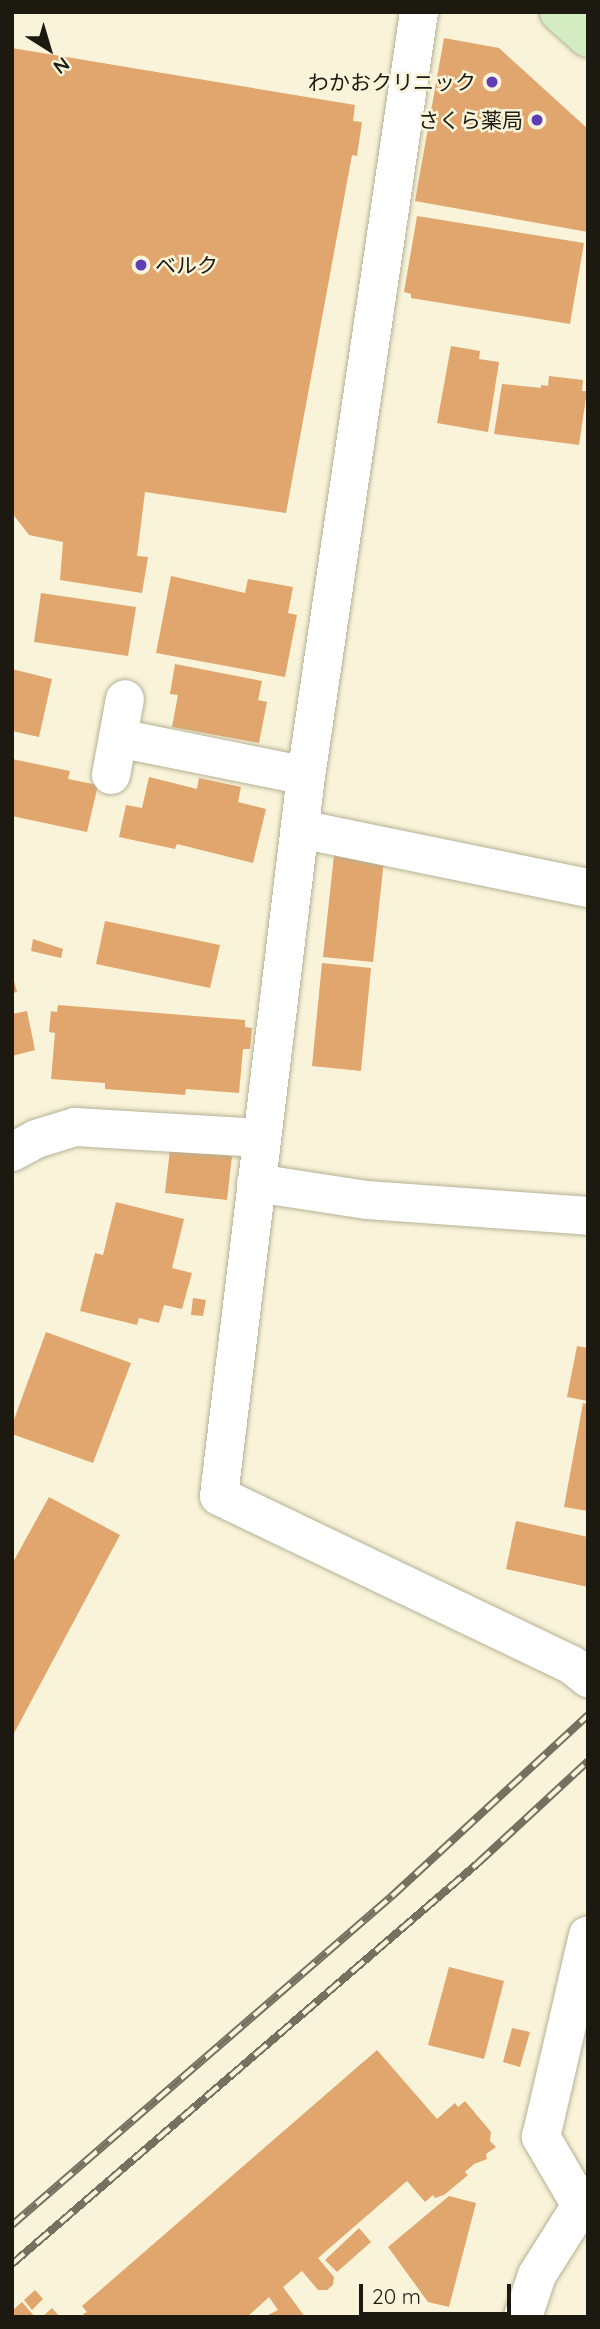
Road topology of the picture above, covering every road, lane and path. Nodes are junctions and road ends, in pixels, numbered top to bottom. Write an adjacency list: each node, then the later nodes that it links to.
1 (419, 12): 7 (street)
2 (559, 12): 3 (main road)
3 (588, 38)
4 (125, 699): 5 (street)
5 (118, 738): 6 (street); 7 (street)
6 (111, 775)
7 (306, 776): 8 (street)
8 (300, 828): 9 (street); 10 (street)
9 (588, 888)
10 (261, 1138): 11 (street); 12 (street)
11 (12, 1152)
12 (256, 1183): 13 (street); 14 (street)
13 (588, 1216)
14 (582, 1664)
15 (588, 1935): 16 (street)
16 (584, 2199): 17 (street)
17 (523, 2317)

